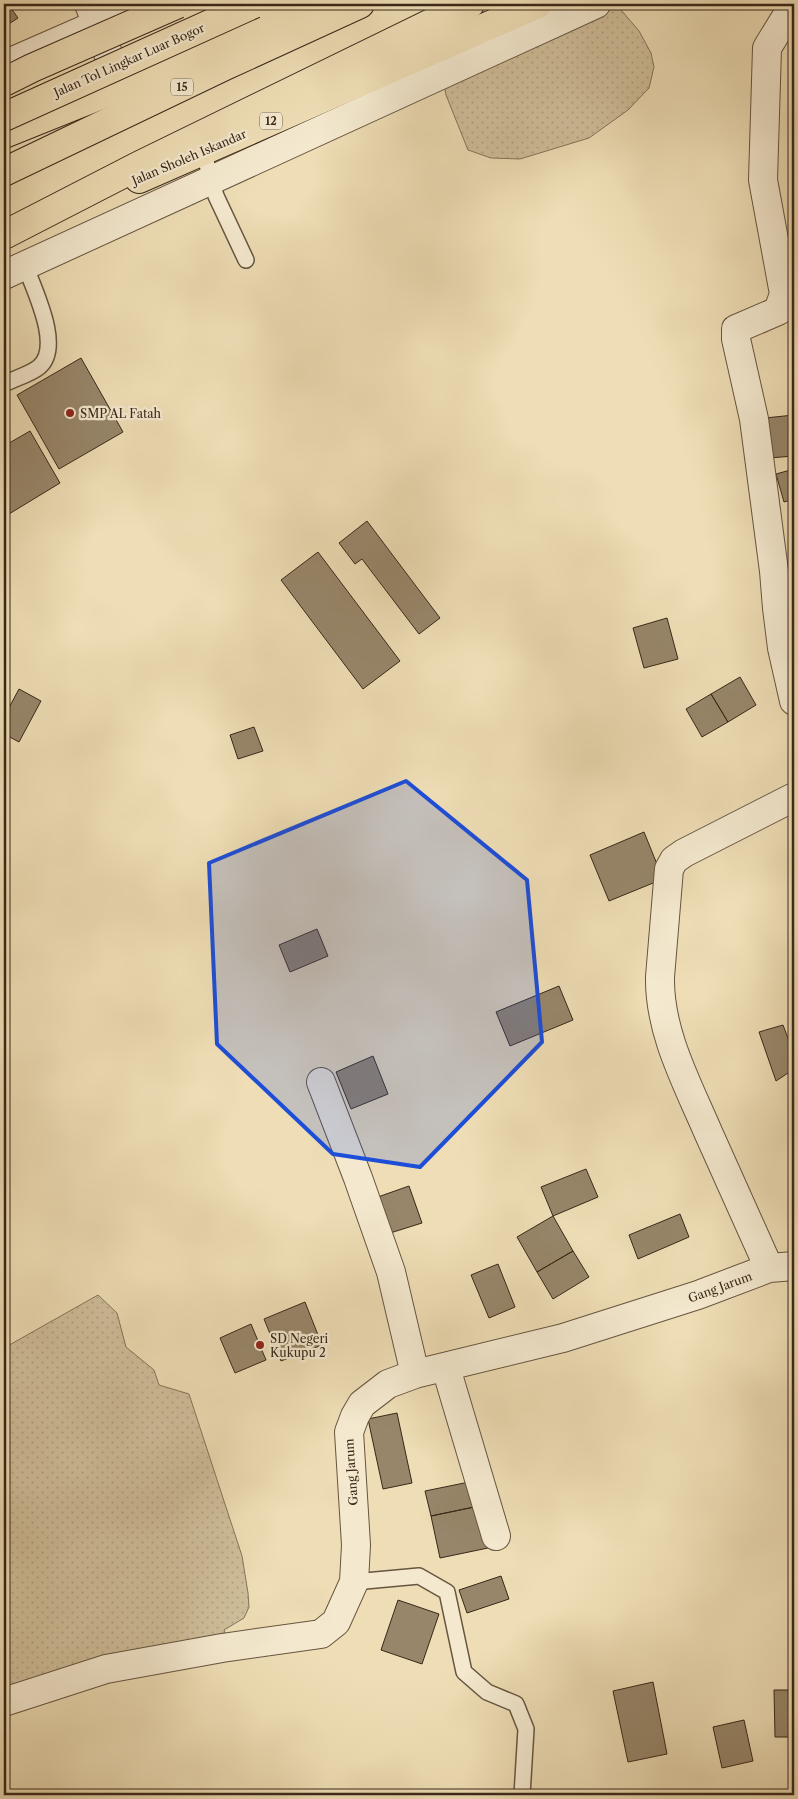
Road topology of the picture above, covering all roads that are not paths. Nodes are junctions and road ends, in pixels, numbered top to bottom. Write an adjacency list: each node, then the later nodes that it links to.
1 (178, 4): 13 (highway, bridge)
2 (254, 4): 15 (highway, Jalan Tol Lingkar Luar Bogor, bridge)
3 (309, 4): 12 (highway)
4 (360, 4): 18 (highway, 15)
5 (470, 4): 20 (highway)
6 (538, 4): 17 (highway, Jalan Sholeh Iskandar / 12)
7 (596, 4): 19 (street)
8 (794, 4): 24 (street)
9 (129, 7): 10 (street); 12 (street)
10 (93, 14): 11 (street); 14 (street)
11 (4, 65)
12 (148, 75): 14 (highway)
13 (4, 82)
14 (121, 86): 16 (highway)
15 (4, 117)
16 (4, 134)
17 (203, 151): 19 (lane); 20 (highway, Jalan Sholeh Iskandar / 12)
18 (4, 172)
19 (211, 180): 21 (lane); 22 (street)
20 (4, 236)
21 (246, 260)
22 (14, 270): 23 (lane)
23 (4, 384)
24 (784, 567): 25 (street)
25 (793, 690)
26 (794, 797): 28 (street)
27 (321, 1082): 30 (street)
28 (782, 1267): 29 (street, Gang Jarum)
29 (446, 1368): 30 (street, Gang Jarum); 31 (street)
30 (415, 1374): 32 (street, Gang Jarum)
31 (496, 1536)
32 (354, 1582): 33 (street, Gang Jarum); 34 (lane)
33 (4, 1702)
34 (522, 1795)

